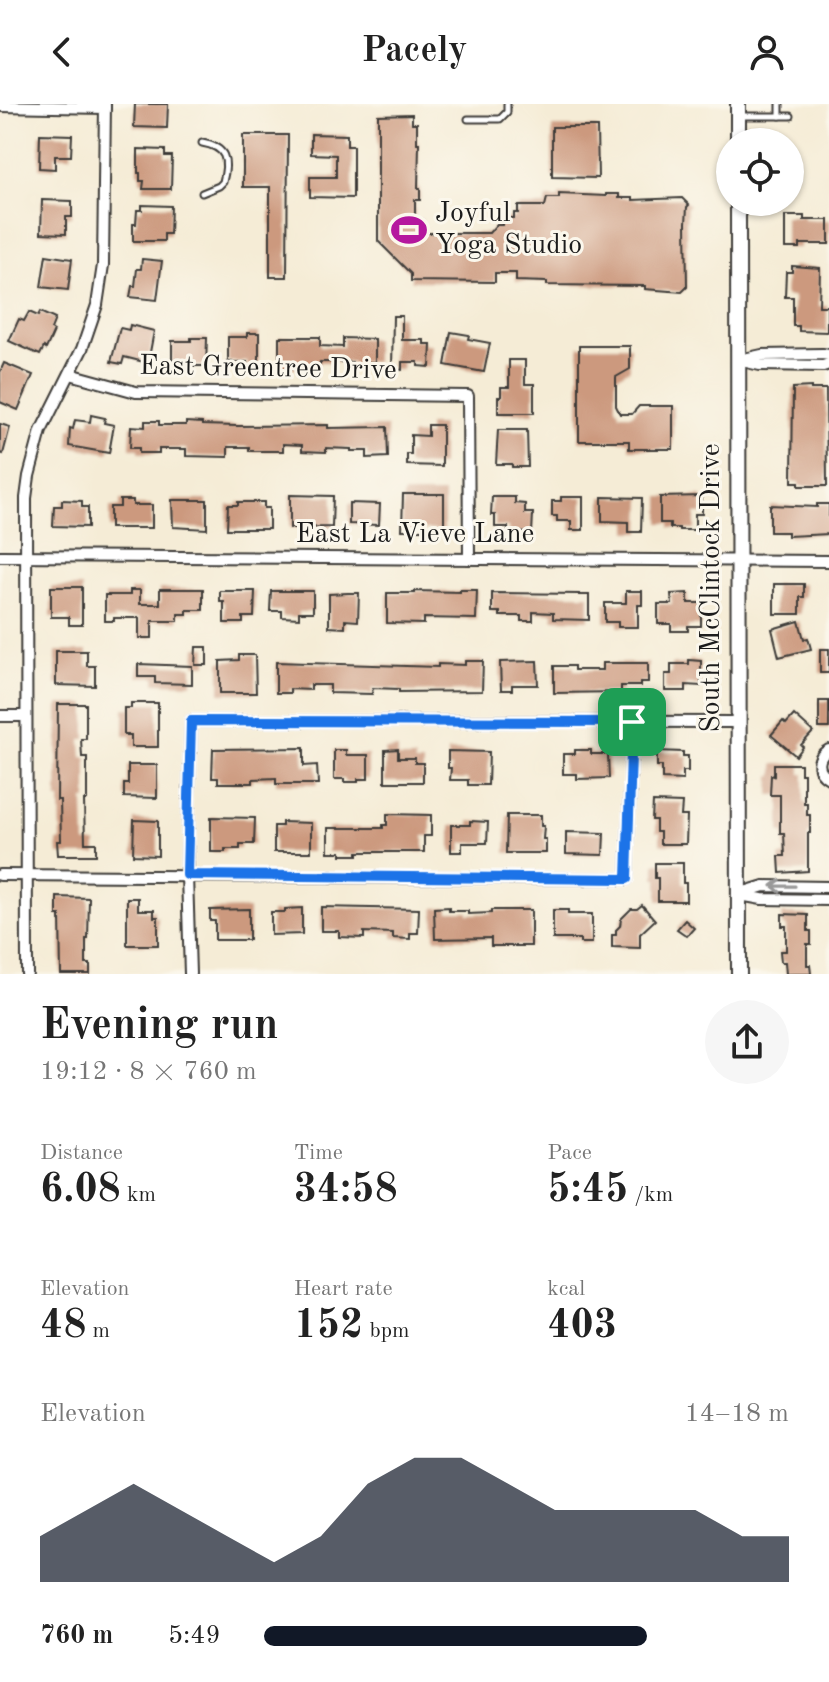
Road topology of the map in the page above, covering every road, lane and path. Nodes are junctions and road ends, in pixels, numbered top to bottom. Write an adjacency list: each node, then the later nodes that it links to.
1 (507, 104): 8 (lane)
2 (780, 104): 6 (lane)
3 (0, 106): 4 (street)
4 (105, 106): 15 (street)
5 (738, 110): 6 (lane)
6 (780, 116): 7 (lane)
7 (791, 116)
8 (468, 119)
9 (202, 143): 10 (lane)
10 (202, 193)
11 (738, 216): 13 (main road, South McClintock Drive)
12 (829, 355): 13 (street)
13 (738, 360): 14 (street); 19 (main road, South McClintock Drive)
14 (829, 364)
15 (70, 374): 17 (street); 18 (street, East Greentree Drive)
16 (0, 556): 17 (street, East La Vieve Lane)
17 (26, 557): 18 (street, East La Vieve Lane); 22 (street)
18 (469, 559): 19 (street, East La Vieve Lane)
19 (738, 561): 20 (street, East La Vieve Lane); 24 (main road, South McClintock Drive)
20 (829, 561)
21 (0, 716): 22 (street)
22 (26, 716): 28 (street)
23 (632, 722): 24 (street); 29 (street); 29 (street)
24 (737, 722): 31 (main road, South McClintock Drive)
25 (829, 750): 26 (street)
26 (829, 778)
27 (0, 875): 28 (street)
28 (27, 875): 29 (street); 33 (street)
29 (187, 875): 34 (street)
30 (829, 887): 31 (street, one-way to 31)
31 (738, 894): 32 (street); 35 (main road, South McClintock Drive)
32 (829, 900)
33 (27, 974)
34 (190, 974)
35 (739, 974)

